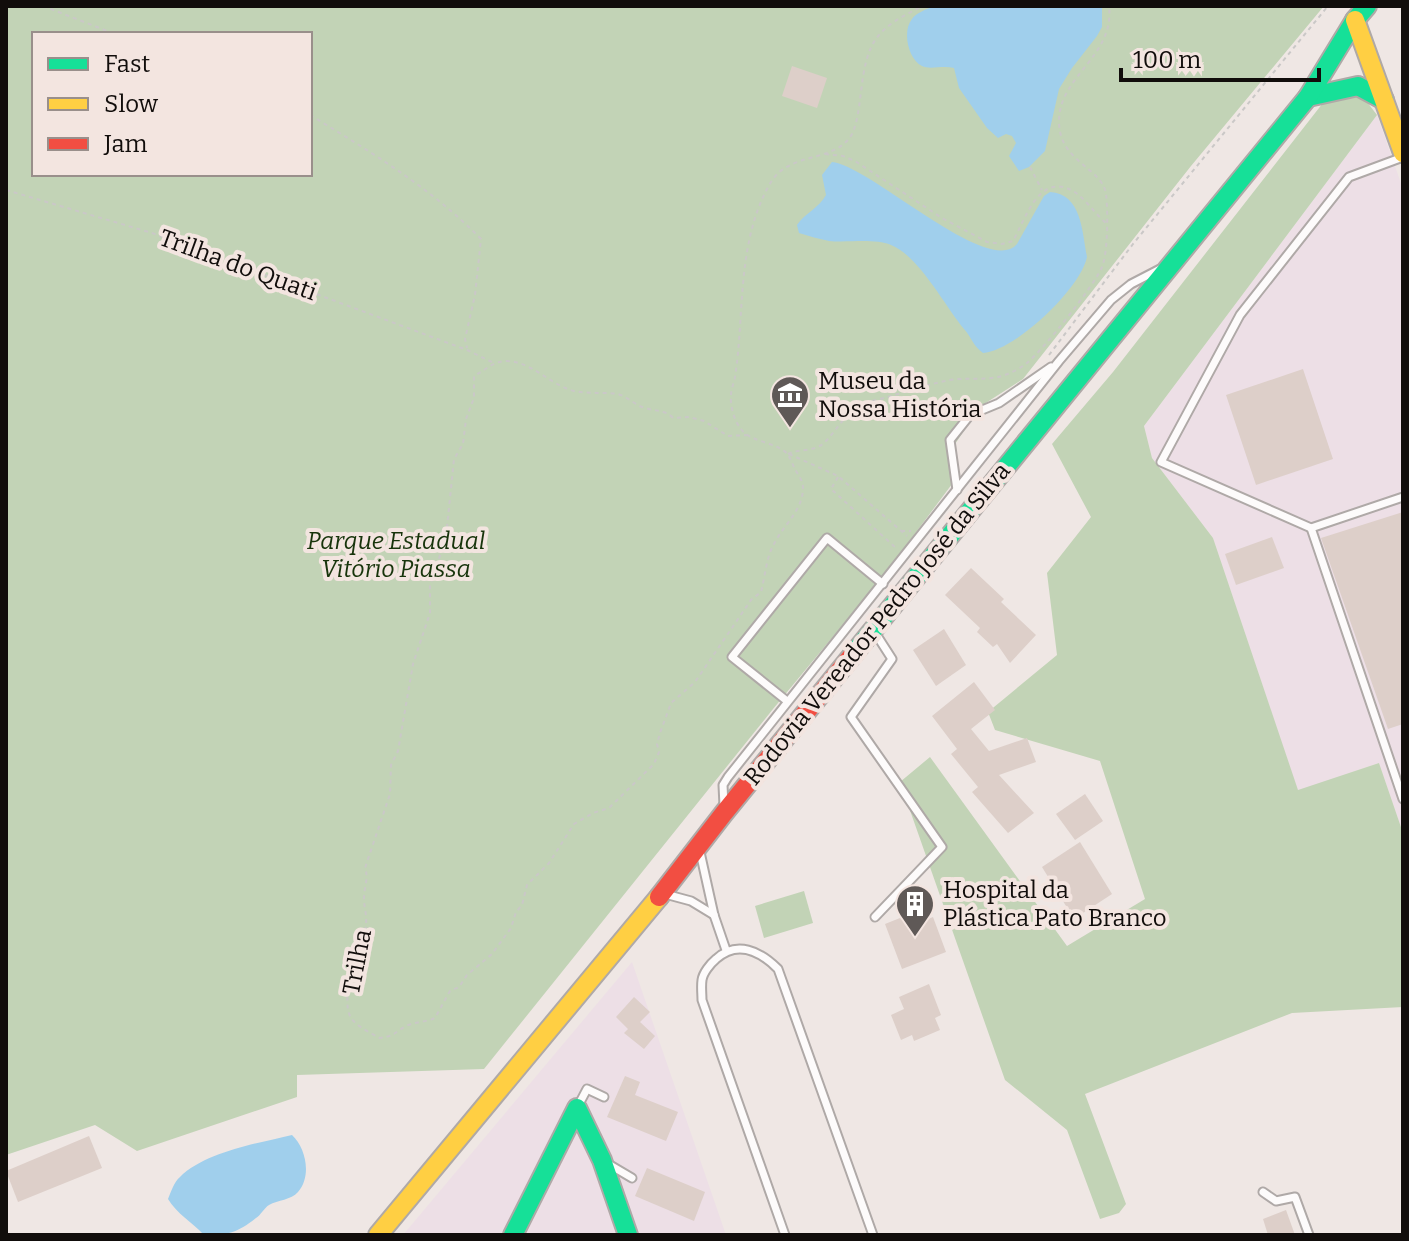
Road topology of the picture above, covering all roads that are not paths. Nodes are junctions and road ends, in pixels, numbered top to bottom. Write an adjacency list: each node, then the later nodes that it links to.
1 (1361, 13): 2 (main road, Rodovia Vereador Pedro José da Silva); 3 (main road)
2 (1308, 97): 3 (main road); 5 (main road, Rodovia Vereador Pedro José da Silva)
3 (1384, 100): 4 (main road)
4 (1403, 155): 9 (lane)
5 (1172, 263): 6 (lane); 11 (main road, Rodovia Vereador Pedro José da Silva)
6 (1059, 361): 7 (lane); 7 (lane)
7 (957, 490): 10 (lane)
8 (1403, 497): 9 (lane)
9 (1311, 528): 13 (lane)
10 (883, 584): 12 (lane); 12 (lane)
11 (873, 629): 14 (main road, Rodovia Vereador Pedro José da Silva); 18 (lane)
12 (787, 701): 14 (lane)
13 (1403, 799)
14 (724, 813): 15 (main road, Rodovia Vereador Pedro José da Silva)
15 (699, 845): 16 (main road, Rodovia Vereador Pedro José da Silva); 17 (lane)
16 (662, 894): 17 (lane); 25 (main road, Rodovia Vereador Pedro José da Silva)
17 (714, 915): 19 (lane)
18 (875, 917)
19 (726, 950): 28 (lane); 29 (lane)
20 (604, 1097): 21 (lane)
21 (577, 1108): 22 (main road); 26 (main road)
22 (602, 1160): 23 (lane); 27 (main road)
23 (632, 1178)
24 (1263, 1192): 30 (lane)
25 (378, 1235)
26 (513, 1235)
27 (628, 1235)
28 (785, 1235)
29 (873, 1235)
30 (1309, 1235)

